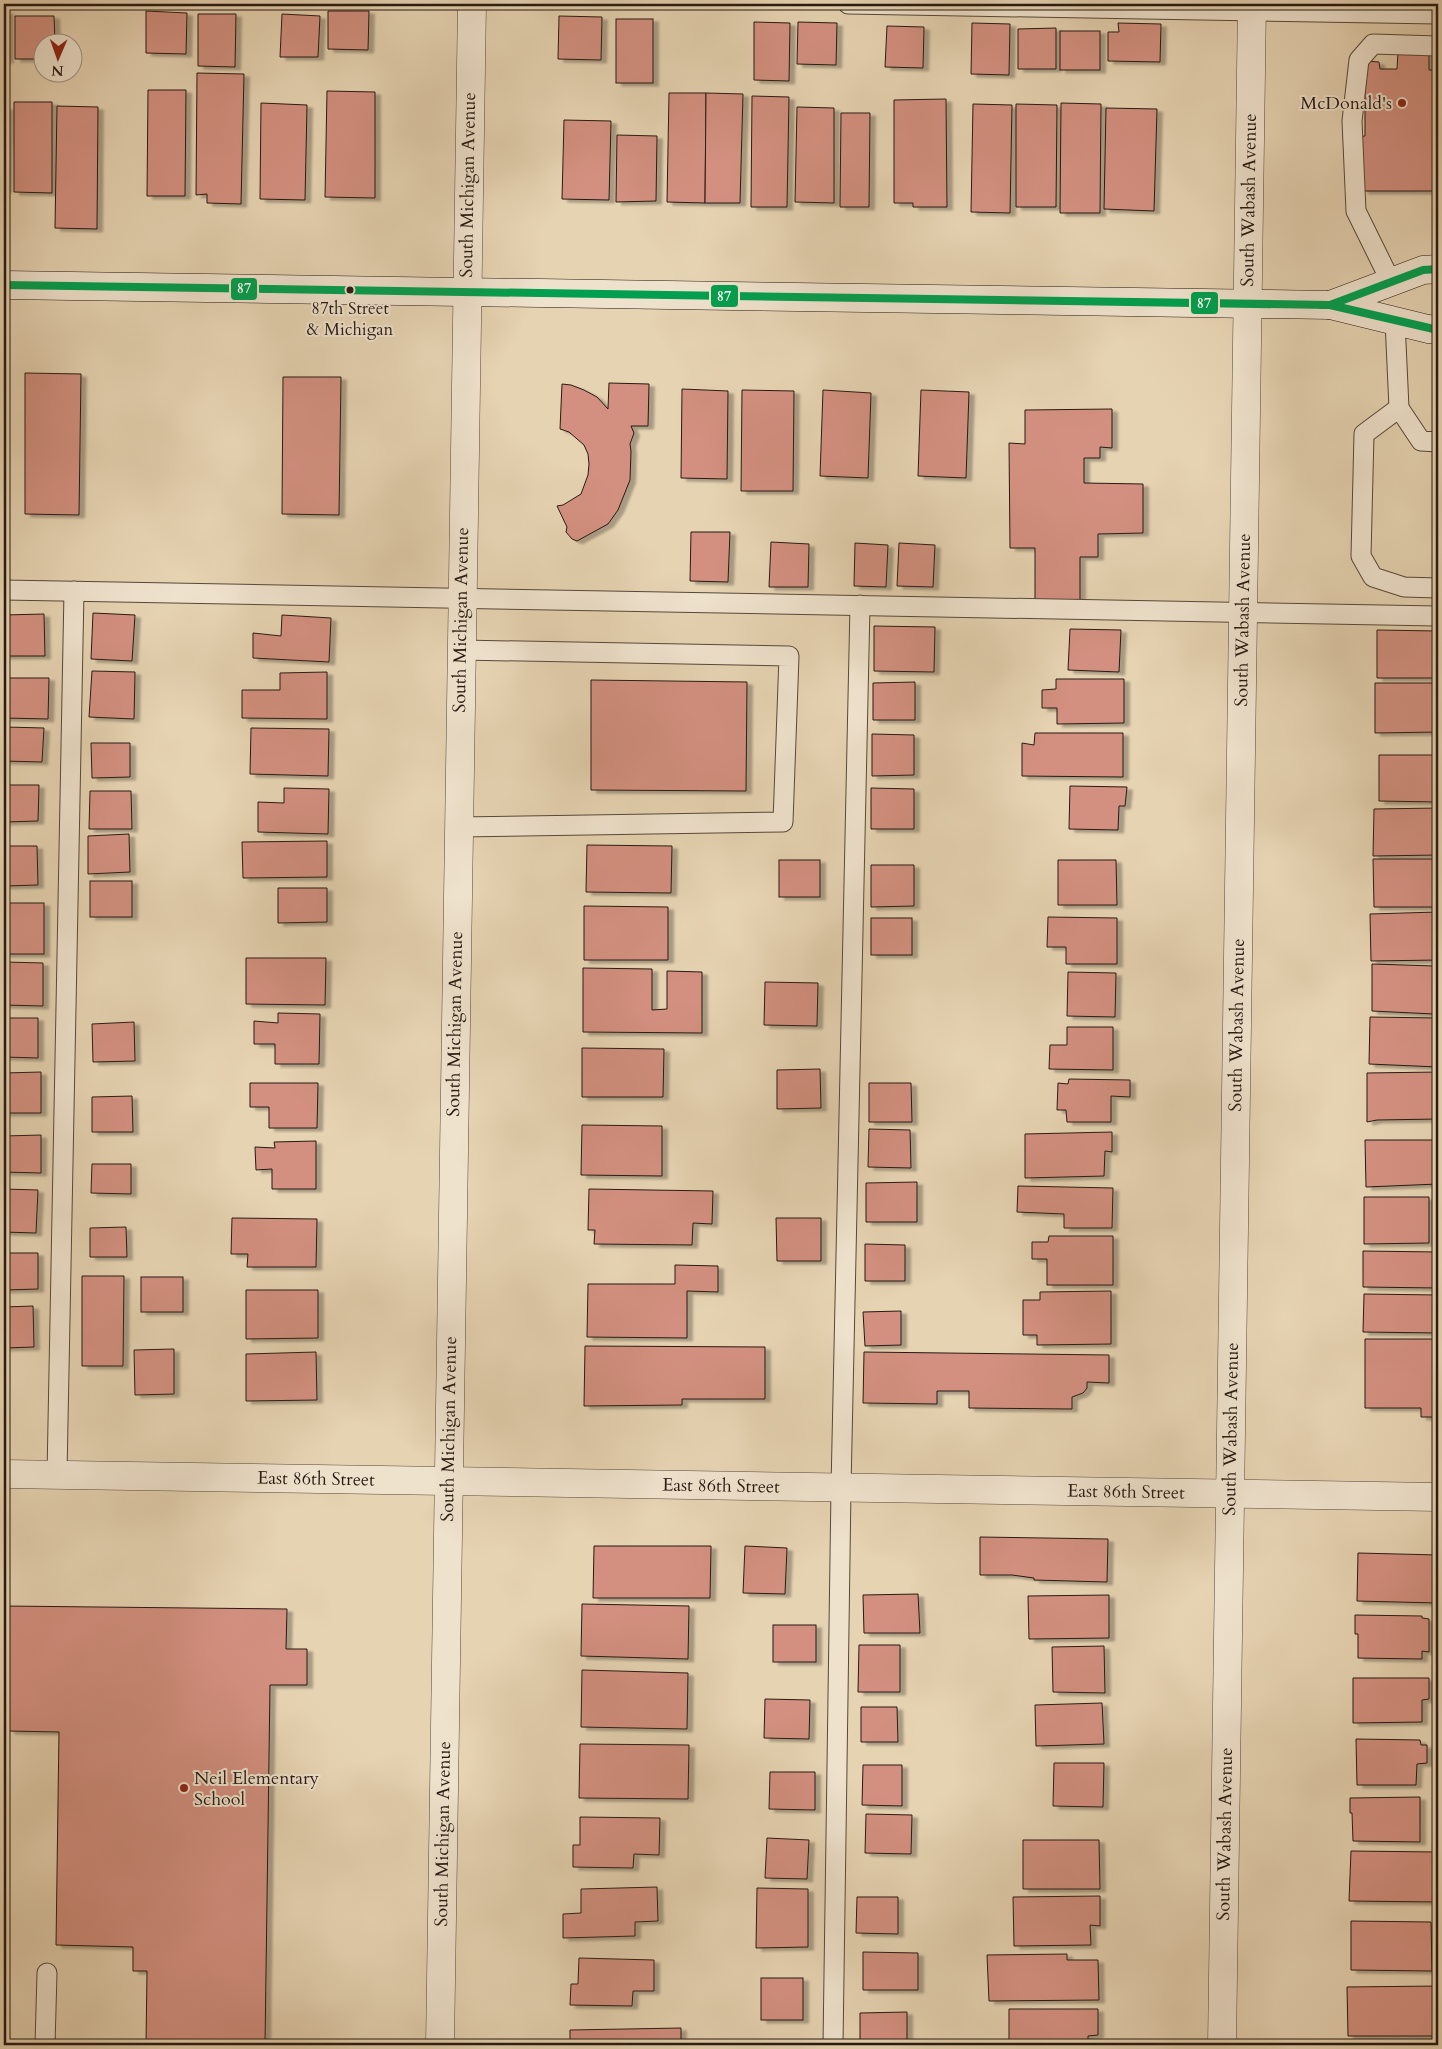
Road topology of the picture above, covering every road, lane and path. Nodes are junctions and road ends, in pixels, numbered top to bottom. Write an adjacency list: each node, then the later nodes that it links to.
1 (472, 4): 10 (street, South Michigan Avenue)
2 (848, 4): 3 (lane)
3 (852, 4): 4 (lane)
4 (1252, 8): 5 (lane); 11 (street, South Wabash Avenue)
5 (1438, 14)
6 (1438, 46): 8 (lane)
7 (1438, 269): 8 (street)
8 (1391, 282): 12 (street)
9 (4, 285): 10 (street)
10 (466, 292): 11 (street); 20 (street, South Michigan Avenue)
11 (1248, 303): 12 (street); 22 (street, South Wabash Avenue)
12 (1330, 305): 13 (street)
13 (1395, 321): 14 (street); 15 (lane)
14 (1438, 330)
15 (1399, 408): 16 (lane); 17 (lane)
16 (1438, 442)
17 (1438, 588)
18 (4, 590): 19 (lane)
19 (74, 591): 20 (lane); 27 (lane)
20 (462, 598): 21 (lane); 24 (street, South Michigan Avenue)
21 (860, 605): 22 (lane); 29 (lane)
22 (1243, 612): 23 (lane); 30 (street, South Wabash Avenue)
23 (1438, 616)
24 (461, 650): 25 (street, South Michigan Avenue); 25 (lane)
25 (458, 827): 28 (street, South Michigan Avenue)
26 (4, 1474): 27 (street, East 86th Street)
27 (57, 1475): 28 (street, East 86th Street)
28 (448, 1482): 29 (street, East 86th Street); 34 (street, South Michigan Avenue)
29 (841, 1488): 30 (street, East 86th Street); 35 (lane)
30 (1230, 1494): 31 (street, East 86th Street); 36 (street, South Wabash Avenue)
31 (1438, 1497)
32 (46, 1973): 33 (lane)
33 (46, 2045)
34 (440, 2045)
35 (833, 2045)
36 (1222, 2045)

